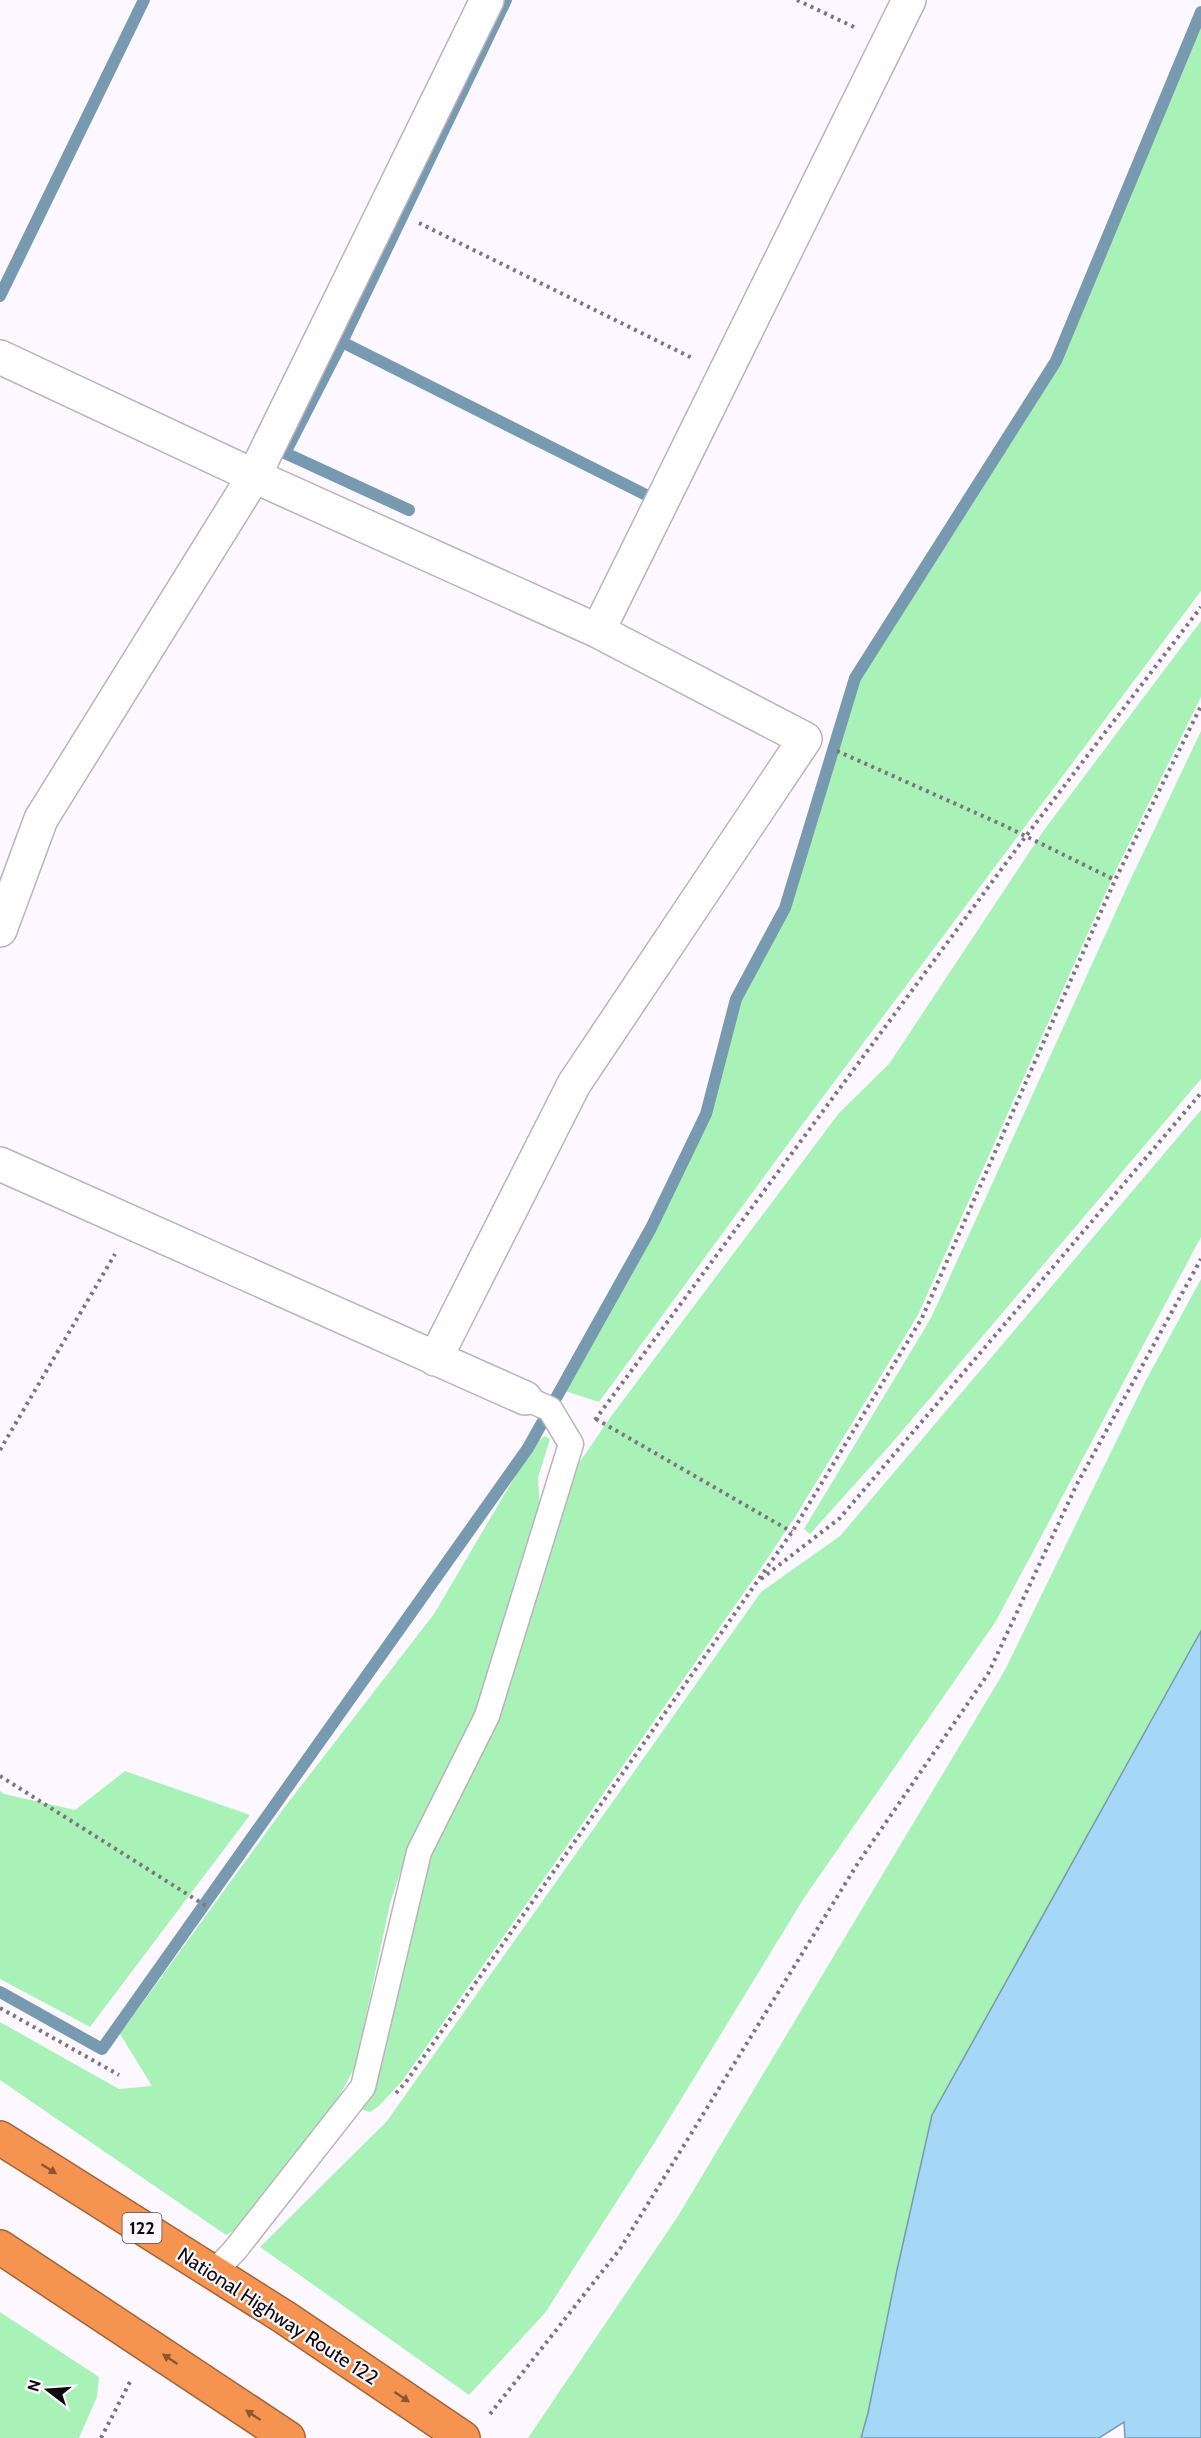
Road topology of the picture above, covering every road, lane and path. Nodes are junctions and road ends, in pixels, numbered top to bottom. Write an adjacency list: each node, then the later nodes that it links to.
1 (487, 0): 5 (street)
2 (797, 0): 4 (path)
3 (909, 0): 4 (street)
4 (888, 43): 7 (street)
5 (386, 207): 7 (path); 8 (street)
6 (0, 357): 8 (street)
7 (724, 374): 10 (street)
8 (254, 476): 10 (street); 15 (street)
9 (1201, 607): 13 (path)
10 (598, 631): 20 (street)
11 (1201, 706): 14 (path)
12 (827, 746): 13 (path)
13 (1026, 836): 14 (path); 22 (path)
14 (1115, 880): 25 (path)
15 (0, 930)
16 (1201, 1093): 26 (path)
17 (0, 1164): 18 (street)
18 (133, 1224): 20 (street); 24 (path)
19 (1201, 1259): 36 (path)
20 (435, 1359): 21 (street)
21 (525, 1398): 23 (lane)
22 (596, 1419): 23 (path); 25 (path)
23 (571, 1444): 34 (lane)
24 (0, 1450)
25 (792, 1532): 26 (path)
26 (758, 1581): 31 (path)
27 (0, 1776): 28 (path)
28 (206, 1906)
29 (0, 2008): 30 (path)
30 (119, 2075)
31 (390, 2099)
32 (0, 2138): 34 (highway, National Highway Route 122 / 122, one-way to 34)
33 (0, 2247): 38 (highway, one-way to 33)
34 (213, 2273): 36 (highway, National Highway Route 122 / 122, one-way to 36)
35 (134, 2374): 37 (path)
36 (474, 2429)
37 (101, 2438)
38 (288, 2438)

